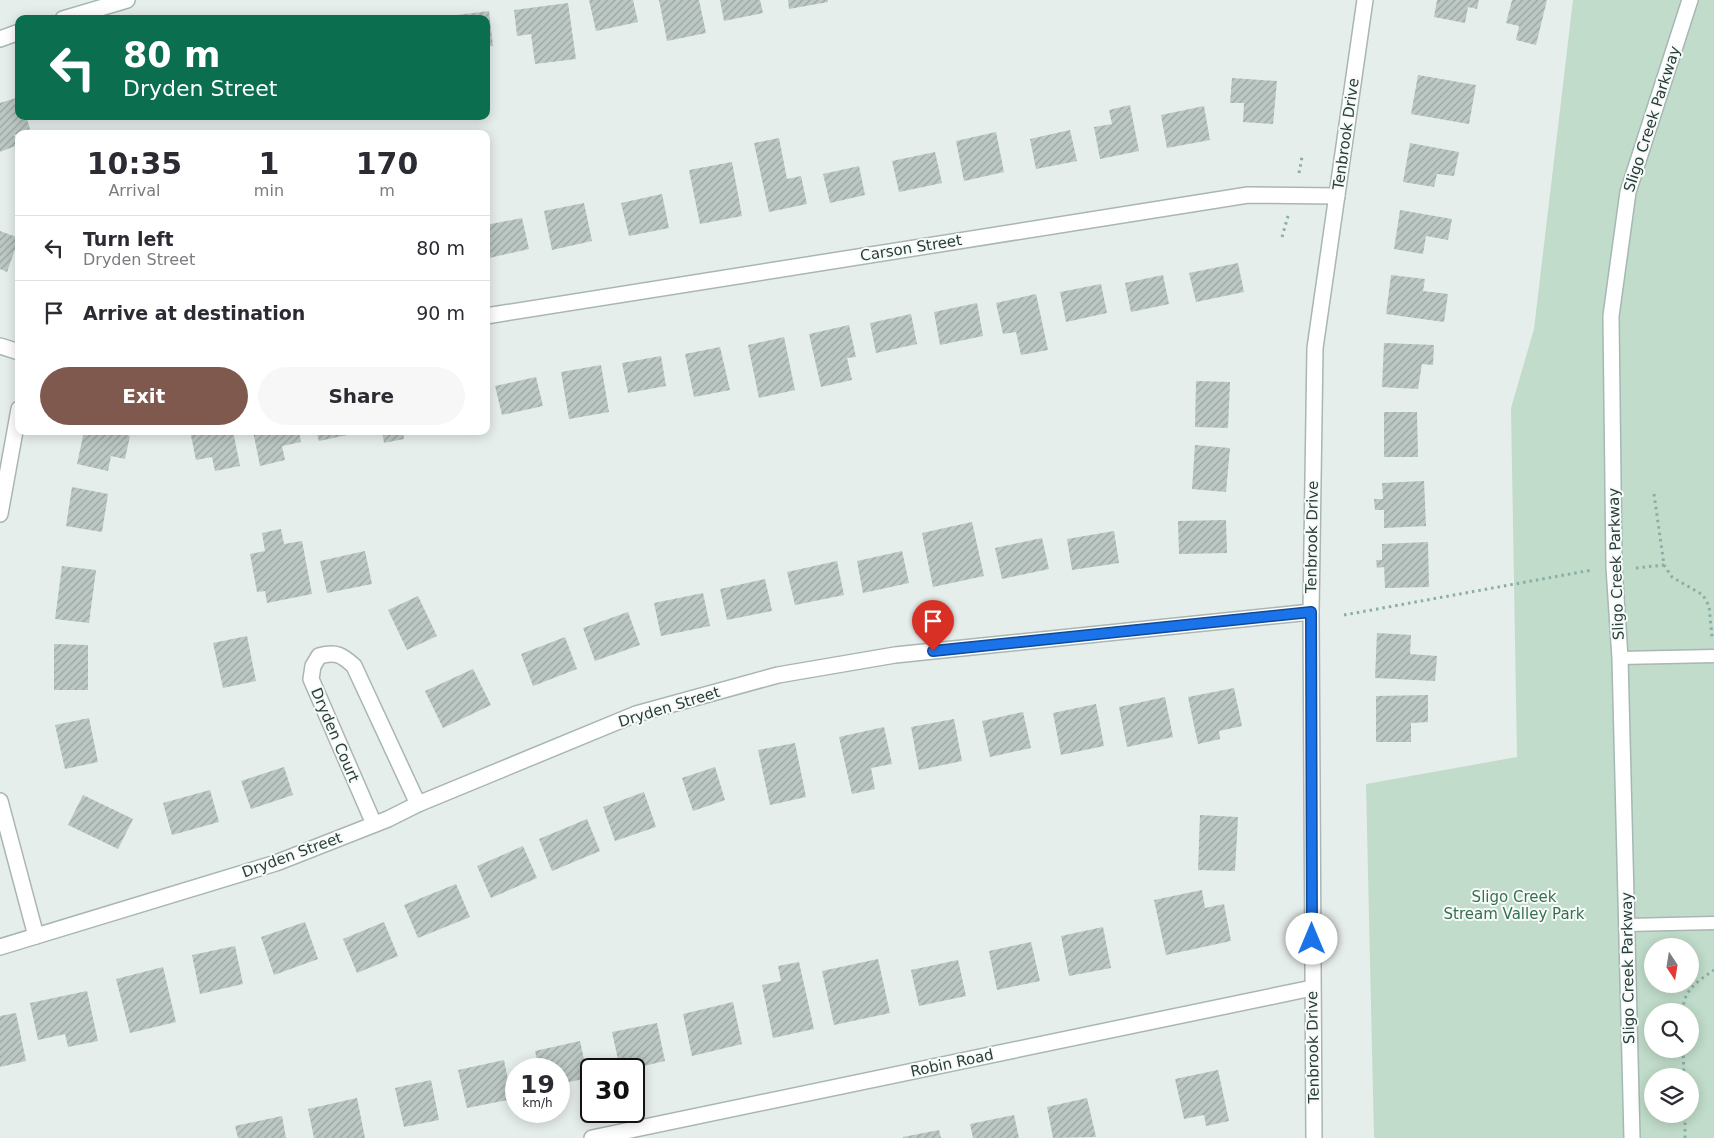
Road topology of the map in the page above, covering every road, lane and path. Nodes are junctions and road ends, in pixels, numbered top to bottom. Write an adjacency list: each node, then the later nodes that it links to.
1 (127, 0): 4 (street)
2 (1365, 0): 7 (street, Tenbrook Drive)
3 (1690, 0): 15 (street, Sligo Creek Parkway)
4 (76, 15)
5 (15, 33): 6 (street)
6 (0, 39)
7 (1337, 196): 8 (street, Carson Street); 16 (street, Tenbrook Drive)
8 (490, 315)
9 (0, 346): 10 (street)
10 (15, 351)
11 (15, 431): 13 (street)
12 (1654, 494): 14 (path)
13 (0, 514)
14 (1664, 565): 15 (path); 18 (path)
15 (1614, 567): 17 (path); 19 (street, Sligo Creek Parkway)
16 (1311, 612): 21 (street, Dryden Street); 28 (street, Tenbrook Drive)
17 (1344, 615)
18 (1714, 656): 19 (lane)
19 (1620, 658): 24 (street, Sligo Creek Parkway)
20 (0, 801): 25 (street)
21 (418, 804): 22 (street, Dryden Street); 22 (street, Dryden Court)
22 (374, 824): 25 (street, Dryden Street)
23 (1714, 923): 24 (lane)
24 (1626, 925): 33 (street, Sligo Creek Parkway)
25 (36, 936): 26 (street, Dryden Street)
26 (0, 947)
27 (1714, 970): 29 (path)
28 (1312, 988): 31 (street, Robin Road); 32 (street, Tenbrook Drive)
29 (1683, 1003)
30 (1685, 1123): 34 (path)
31 (592, 1138)
32 (1314, 1138)
33 (1632, 1138)
34 (1685, 1138)

